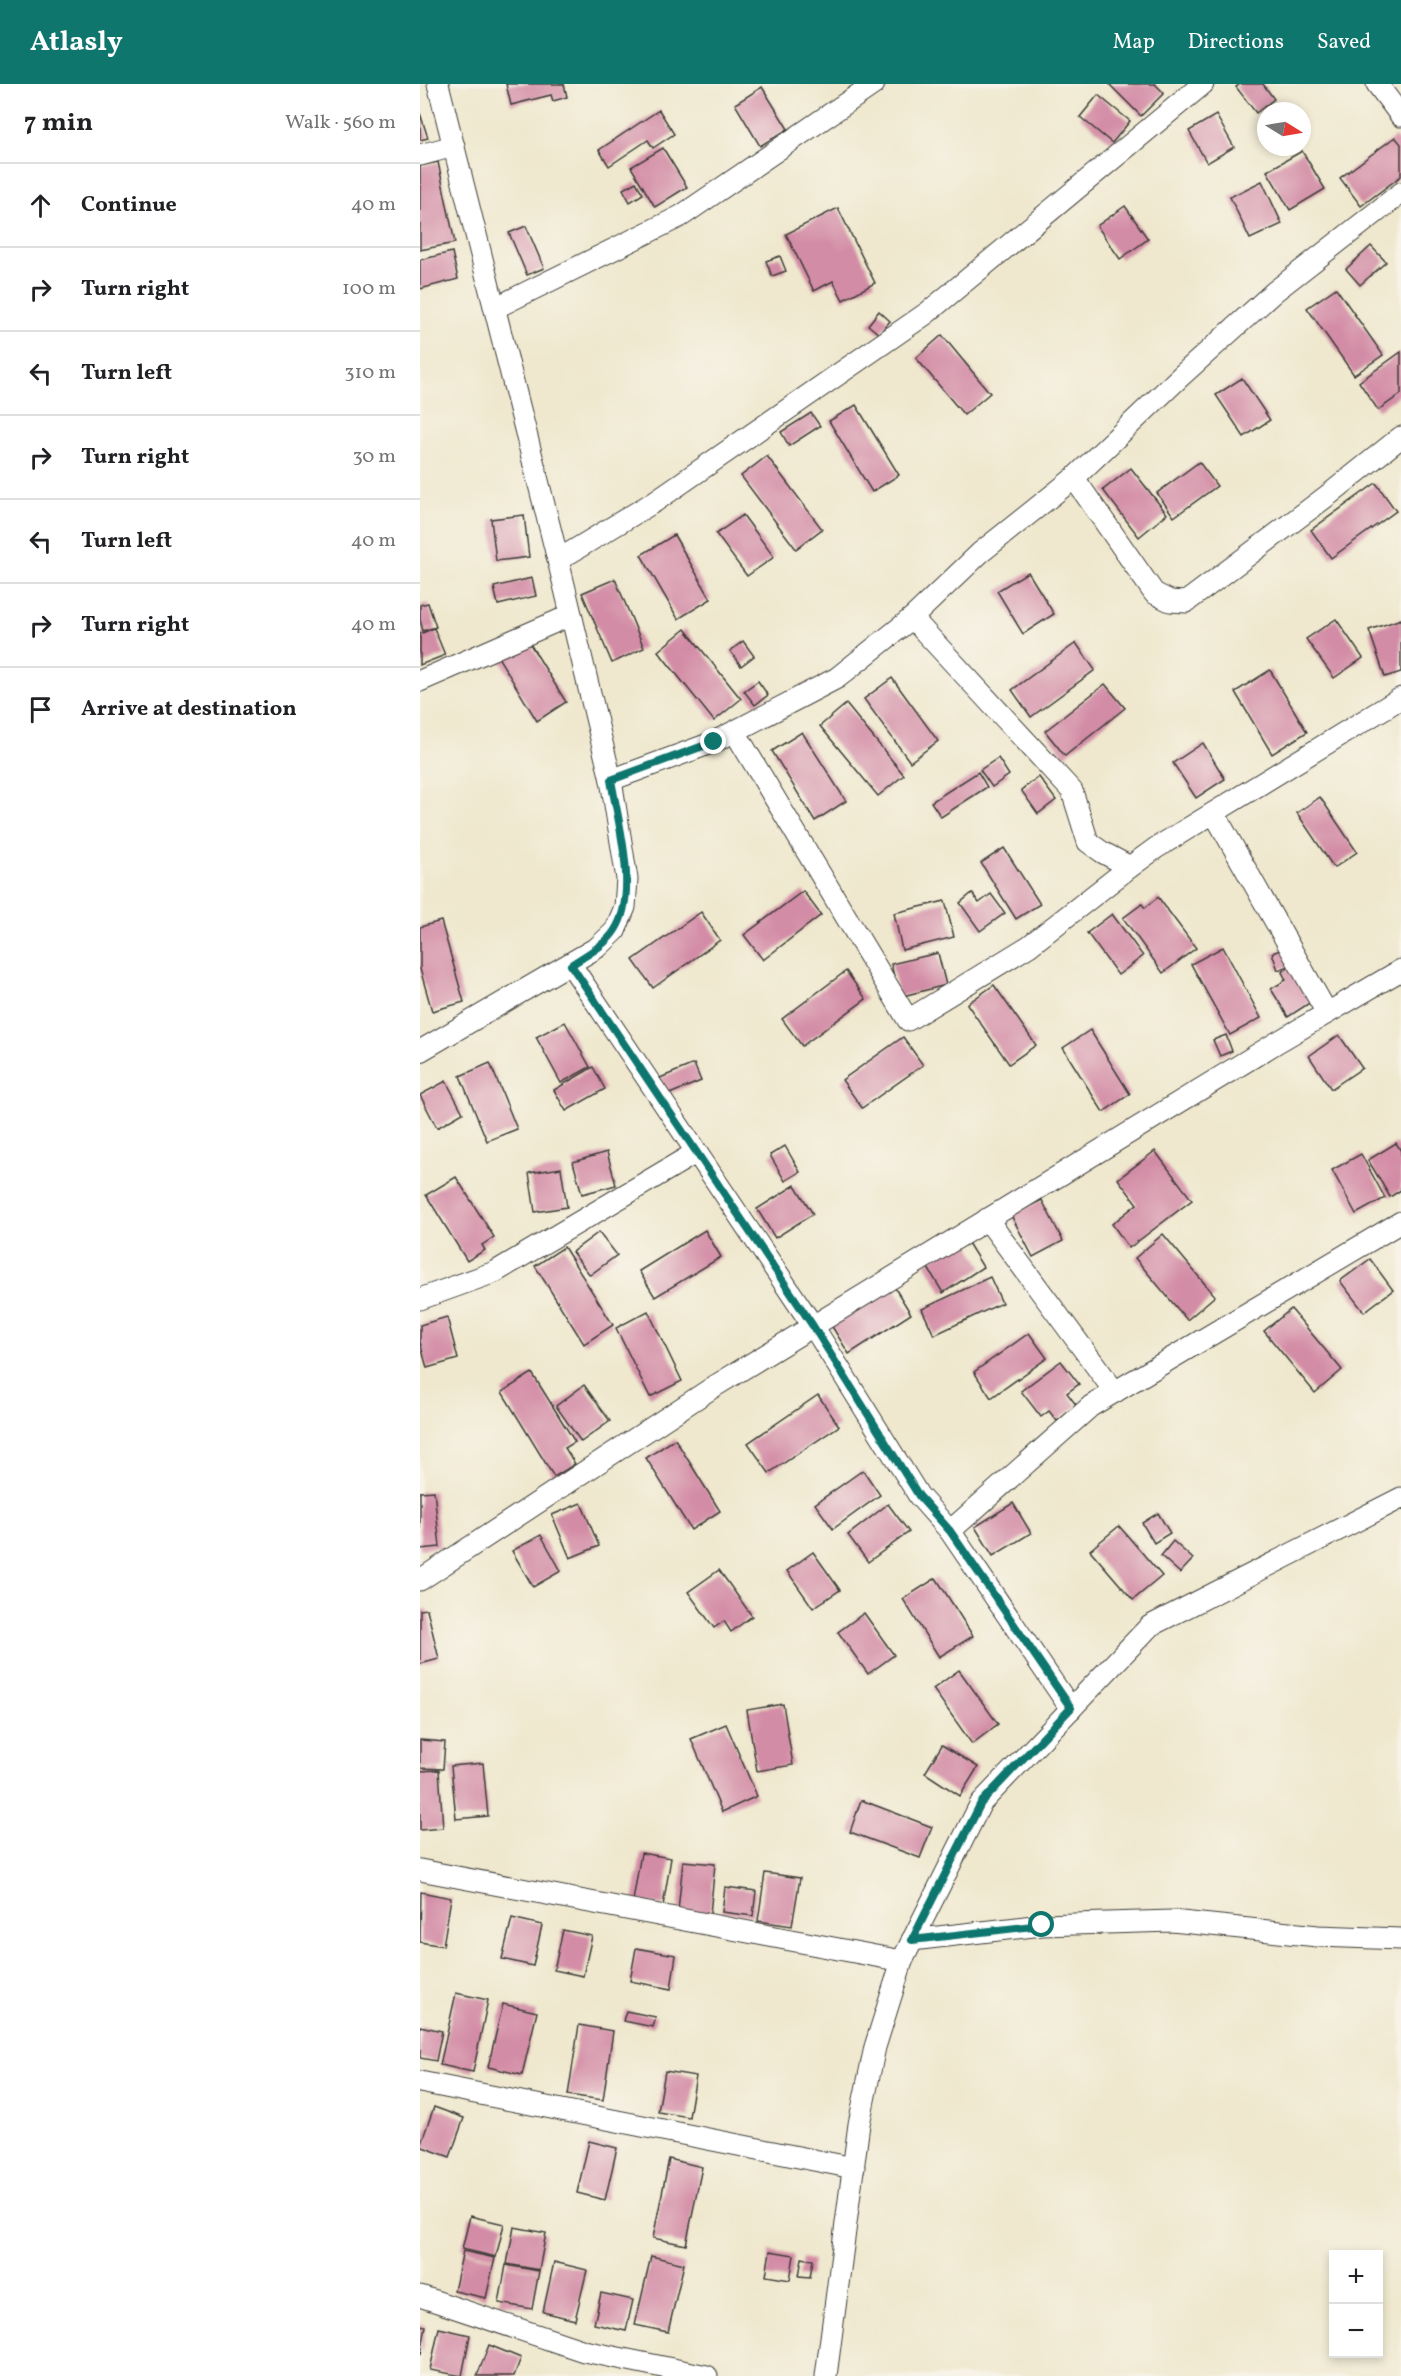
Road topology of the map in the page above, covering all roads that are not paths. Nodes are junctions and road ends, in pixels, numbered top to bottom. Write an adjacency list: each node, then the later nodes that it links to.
1 (438, 84): 6 (street)
2 (874, 84): 9 (street)
3 (1203, 84): 12 (street)
4 (1377, 84): 5 (street)
5 (1401, 116)
6 (454, 146): 7 (street); 9 (street)
7 (420, 155)
8 (1401, 193): 11 (street)
9 (495, 308): 12 (street)
10 (1401, 437): 11 (street)
11 (1074, 478): 14 (street)
12 (558, 560): 13 (street)
13 (571, 615): 15 (street); 18 (street)
14 (912, 618): 17 (street); 20 (street)
15 (420, 681)
16 (1401, 698): 19 (street)
17 (735, 732): 18 (street); 20 (street)
18 (611, 780): 21 (street)
19 (1214, 813): 20 (street); 23 (street)
20 (1130, 867)
21 (571, 965): 24 (street); 25 (street)
22 (1401, 970): 23 (street)
23 (1327, 1013): 26 (street)
24 (420, 1051)
25 (697, 1152): 28 (street); 29 (street)
26 (987, 1219): 29 (street); 30 (street)
27 (1401, 1222): 30 (street)
28 (420, 1299)
29 (813, 1326): 32 (street); 33 (street)
30 (1115, 1392): 32 (street)
31 (1401, 1498): 34 (street)
32 (950, 1531): 34 (street)
33 (420, 1580)
34 (1071, 1708): 37 (street)
35 (420, 1870): 38 (street)
36 (1401, 1939): 37 (street)
37 (912, 1940): 38 (street)
38 (902, 1961): 40 (street)
39 (420, 2082): 40 (street)
40 (854, 2168): 43 (street)
41 (420, 2296): 42 (street)
42 (707, 2376)
43 (826, 2376)

